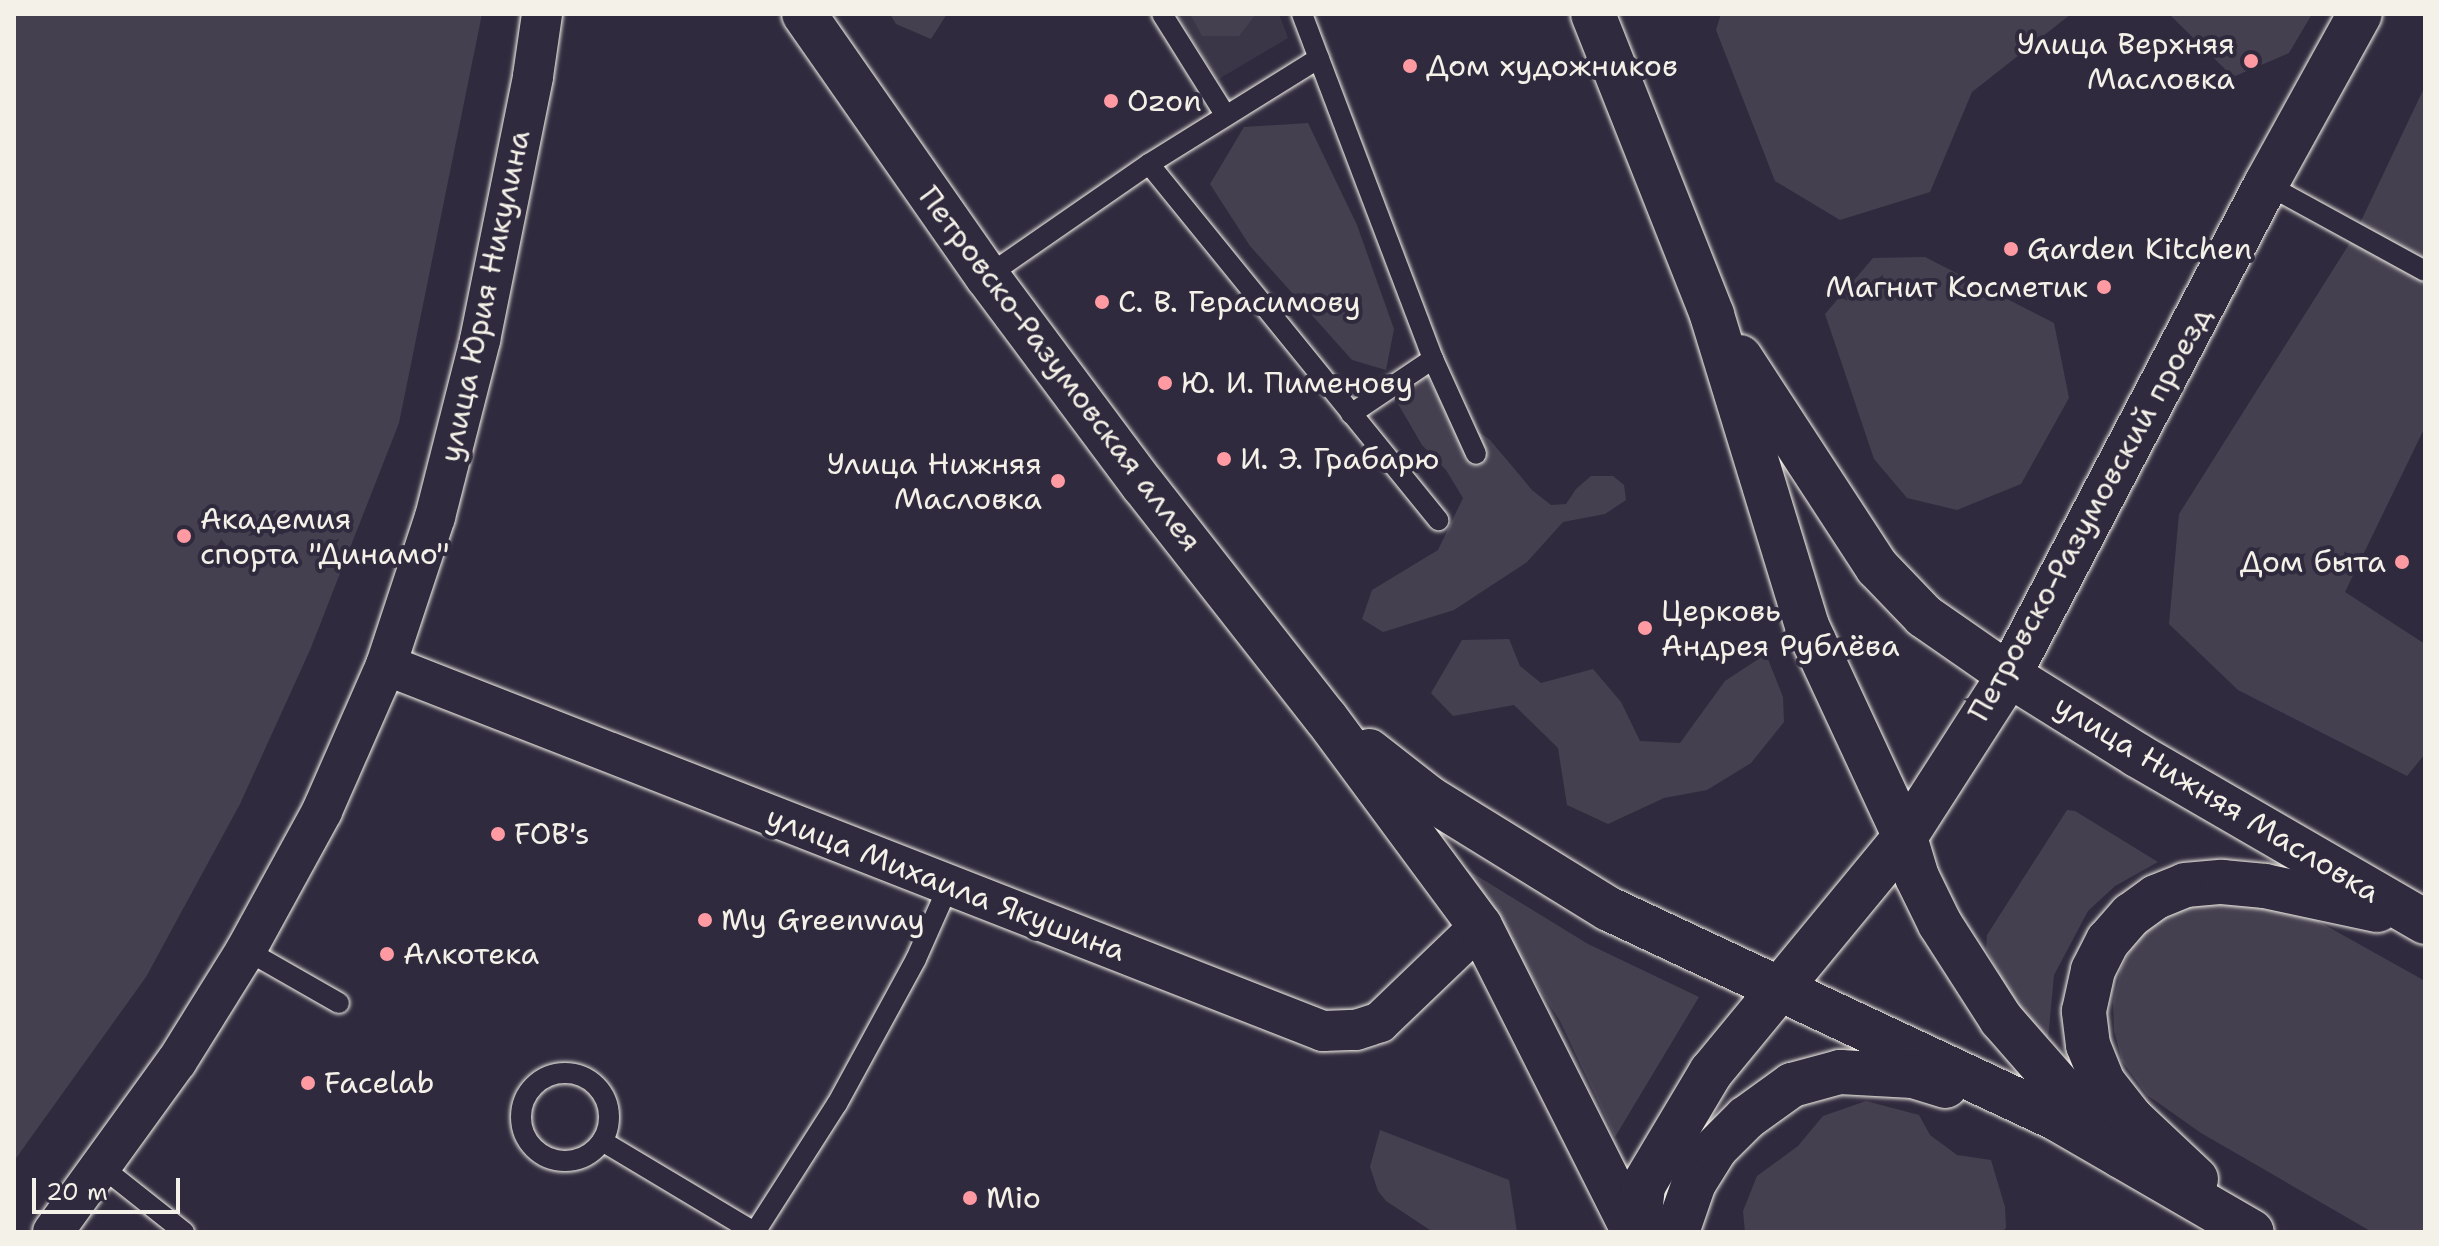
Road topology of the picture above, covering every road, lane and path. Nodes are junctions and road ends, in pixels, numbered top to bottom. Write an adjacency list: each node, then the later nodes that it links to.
1 (542, 14): 9 (street, улица Юрия Никулина)
2 (559, 14): 9 (street, улица Юрия Никулина)
3 (804, 14): 14 (street, Петровско-Разумовская аллея)
4 (1162, 14): 10 (lane)
5 (1302, 14): 8 (lane)
6 (1593, 14): 15 (street)
7 (2360, 14): 12 (street, Петровско-Разумовский проезд)
8 (1319, 58): 10 (lane); 16 (lane)
9 (533, 76): 20 (street, улица Юрия Никулина)
10 (1226, 116): 11 (lane)
11 (1149, 164): 14 (lane); 17 (lane)
12 (2266, 184): 13 (lane); 21 (street, Петровско-Разумовский проезд)
13 (2425, 271)
14 (987, 276): 22 (street, Петровско-Разумовская аллея)
15 (1712, 315): 21 (street); 23 (street)
16 (1433, 359): 17 (lane); 18 (lane)
17 (1351, 414): 19 (lane)
18 (1476, 454)
19 (1438, 520)
20 (386, 665): 24 (street, улица Михаила Якушина); 27 (street, улица Юрия Никулина)
21 (2009, 675): 23 (street, Петровско-Разумовский проезд); 25 (street, улица Нижняя Масловка)
22 (1326, 718): 26 (street, Петровско-Разумовская аллея); 28 (street, Петровско-Разумовская аллея)
23 (1905, 837): 28 (street, Петровско-Разумовский проезд); 32 (street)
24 (949, 885): 26 (street, улица Михаила Якушина); 36 (lane)
25 (2424, 921): 39 (street)
26 (1480, 926): 37 (street, Петровско-Разумовская аллея)
27 (246, 950): 29 (lane); 33 (street, улица Юрия Никулина)
28 (1779, 990): 30 (street); 37 (street, Петровско-Разумовский проезд)
29 (339, 1003)
30 (2057, 1119): 32 (street); 38 (street)
31 (602, 1141): 31 (lane); 36 (lane)
32 (2121, 1156): 39 (street)
33 (102, 1167): 34 (street, улица Юрия Никулина); 35 (lane)
34 (53, 1232)
35 (184, 1232)
36 (754, 1232)
37 (1636, 1232)
38 (1677, 1232)
39 (2253, 1232)

